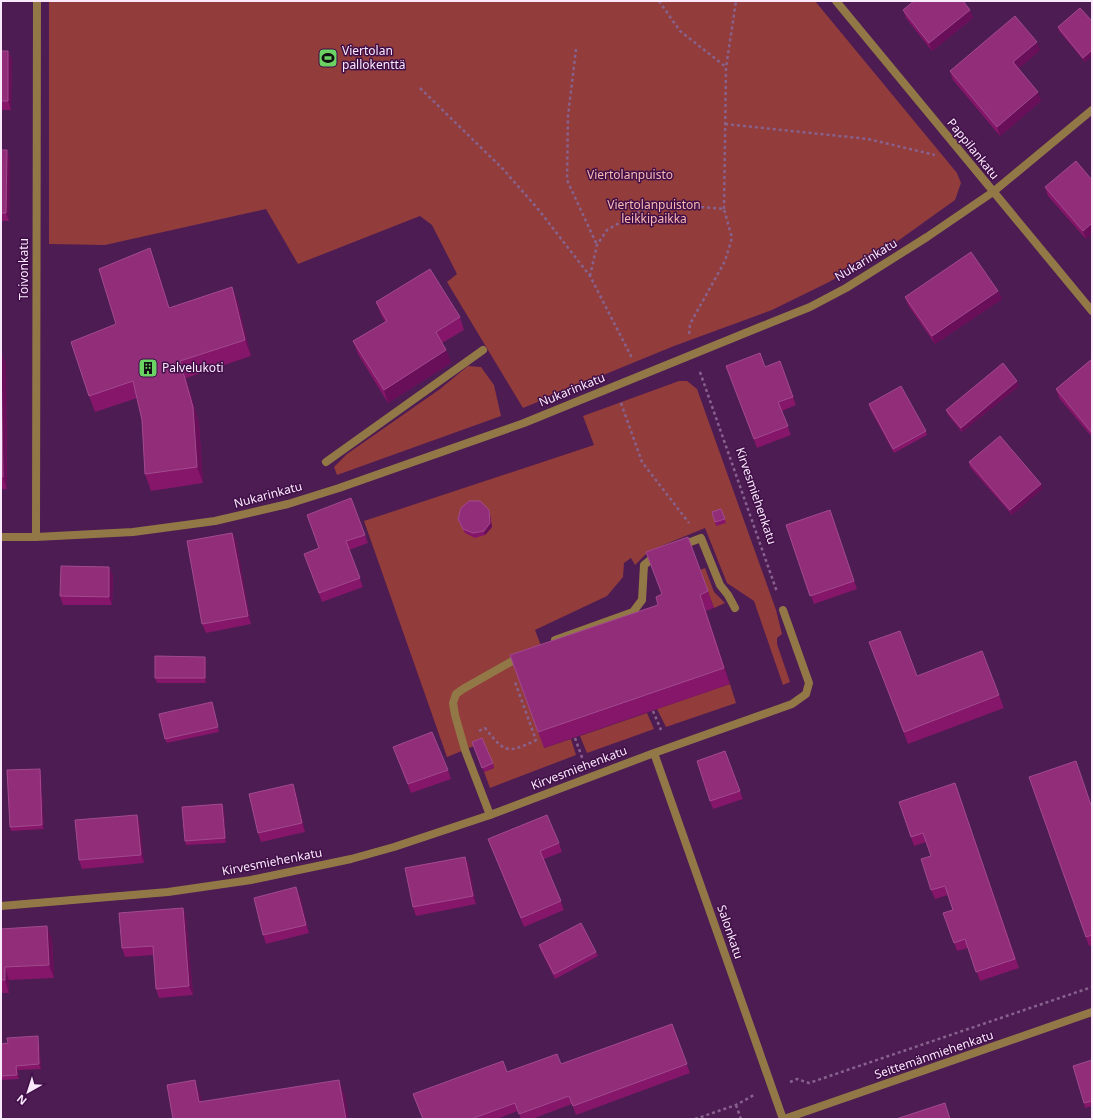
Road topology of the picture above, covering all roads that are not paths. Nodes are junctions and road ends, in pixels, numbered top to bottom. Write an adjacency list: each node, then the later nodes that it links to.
1 (37, 1): 9 (street, Toivonkatu)
2 (836, 1): 4 (street, Pappilankatu)
3 (1092, 110): 4 (street, Nukarinkatu)
4 (993, 192): 5 (street, Pappilankatu); 9 (street, Nukarinkatu)
5 (1092, 311)
6 (483, 350): 7 (street)
7 (326, 462)
8 (1, 537): 9 (street, Nukarinkatu)
9 (36, 537)
10 (734, 608): 12 (street)
11 (783, 610): 14 (street, Kirvesmiehenkatu)
12 (548, 643)
13 (528, 653): 15 (street)
14 (654, 753): 15 (street, Kirvesmiehenkatu); 18 (street, Salonkatu)
15 (490, 814): 16 (street, Kirvesmiehenkatu)
16 (1, 906)
17 (1092, 1012): 18 (street, Seittemänmiehenkatu)
18 (783, 1119)

